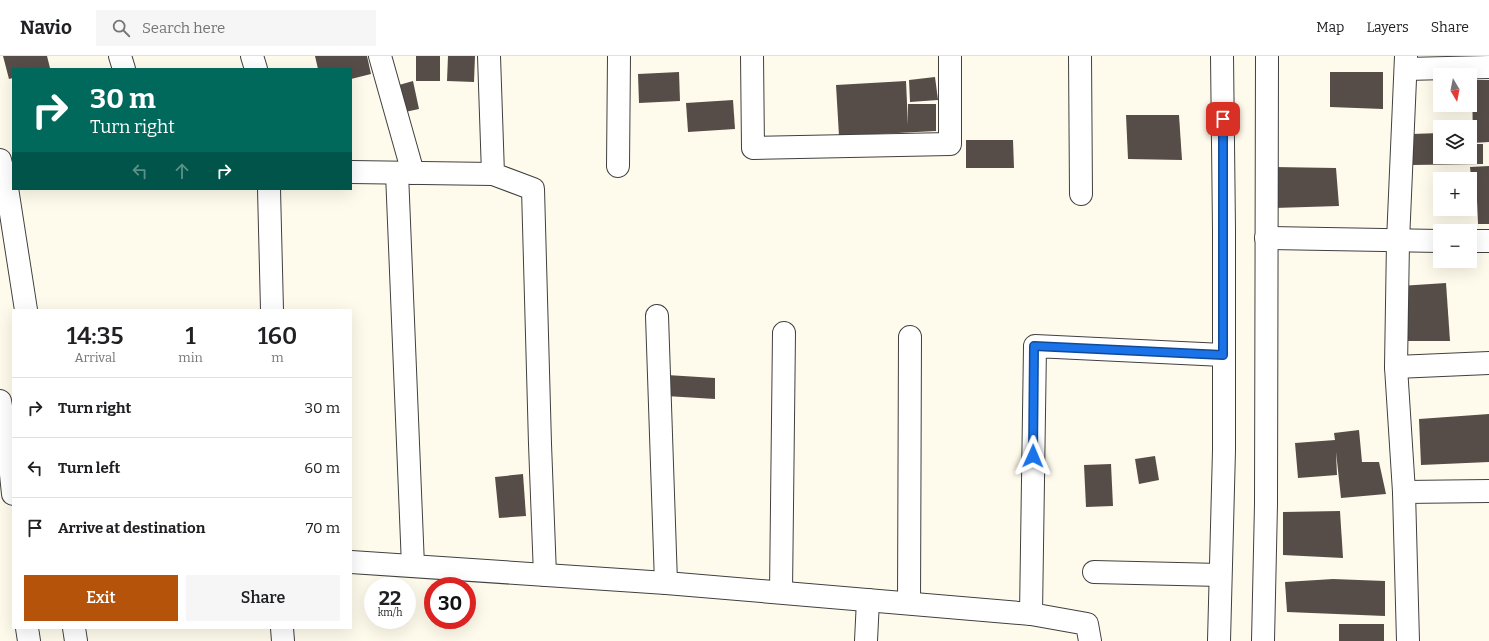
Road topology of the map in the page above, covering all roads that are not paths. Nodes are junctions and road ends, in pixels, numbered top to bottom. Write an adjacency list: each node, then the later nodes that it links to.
1 (120, 56): 13 (street)
2 (252, 56): 14 (street)
3 (380, 56): 18 (street)
4 (489, 56): 19 (street)
5 (618, 56): 16 (street)
6 (752, 56): 7 (street)
7 (950, 56)
8 (1080, 56): 22 (street)
9 (1222, 56): 33 (street)
10 (1267, 56): 23 (street)
11 (1406, 62): 12 (street); 24 (street)
12 (1489, 67)
13 (124, 68)
14 (256, 68)
15 (0, 160): 20 (street)
16 (618, 166)
17 (352, 172): 18 (street)
18 (405, 173): 19 (street); 41 (street)
19 (493, 174): 43 (street)
20 (10, 188): 28 (street)
21 (269, 190): 29 (street)
22 (1081, 194)
23 (1266, 238): 24 (street); 59 (street)
24 (1398, 241): 25 (street); 35 (street)
25 (1433, 241)
26 (1477, 241): 27 (street)
27 (1489, 241)
28 (26, 309)
29 (272, 309)
30 (657, 316): 45 (street)
31 (784, 333): 46 (street)
32 (910, 337): 48 (street)
33 (1223, 355): 44 (street); 49 (street)
34 (1489, 363): 35 (street)
35 (1396, 367): 39 (street)
36 (0, 401): 37 (street)
37 (12, 484)
38 (1489, 491): 39 (street)
39 (1404, 492): 60 (street)
40 (352, 562): 41 (street)
41 (413, 566): 43 (street)
42 (1094, 572): 44 (street)
43 (545, 575): 45 (street)
44 (1220, 575): 58 (street)
45 (666, 583): 46 (street)
46 (781, 592): 47 (street)
47 (868, 600): 48 (street); 56 (street)
48 (909, 603): 49 (street)
49 (1031, 614): 57 (street)
50 (27, 629): 53 (street)
51 (74, 629): 54 (street)
52 (282, 629): 55 (street)
53 (29, 641)
54 (76, 641)
55 (283, 641)
56 (866, 641)
57 (1090, 641)
58 (1219, 641)
59 (1263, 641)
60 (1408, 641)

